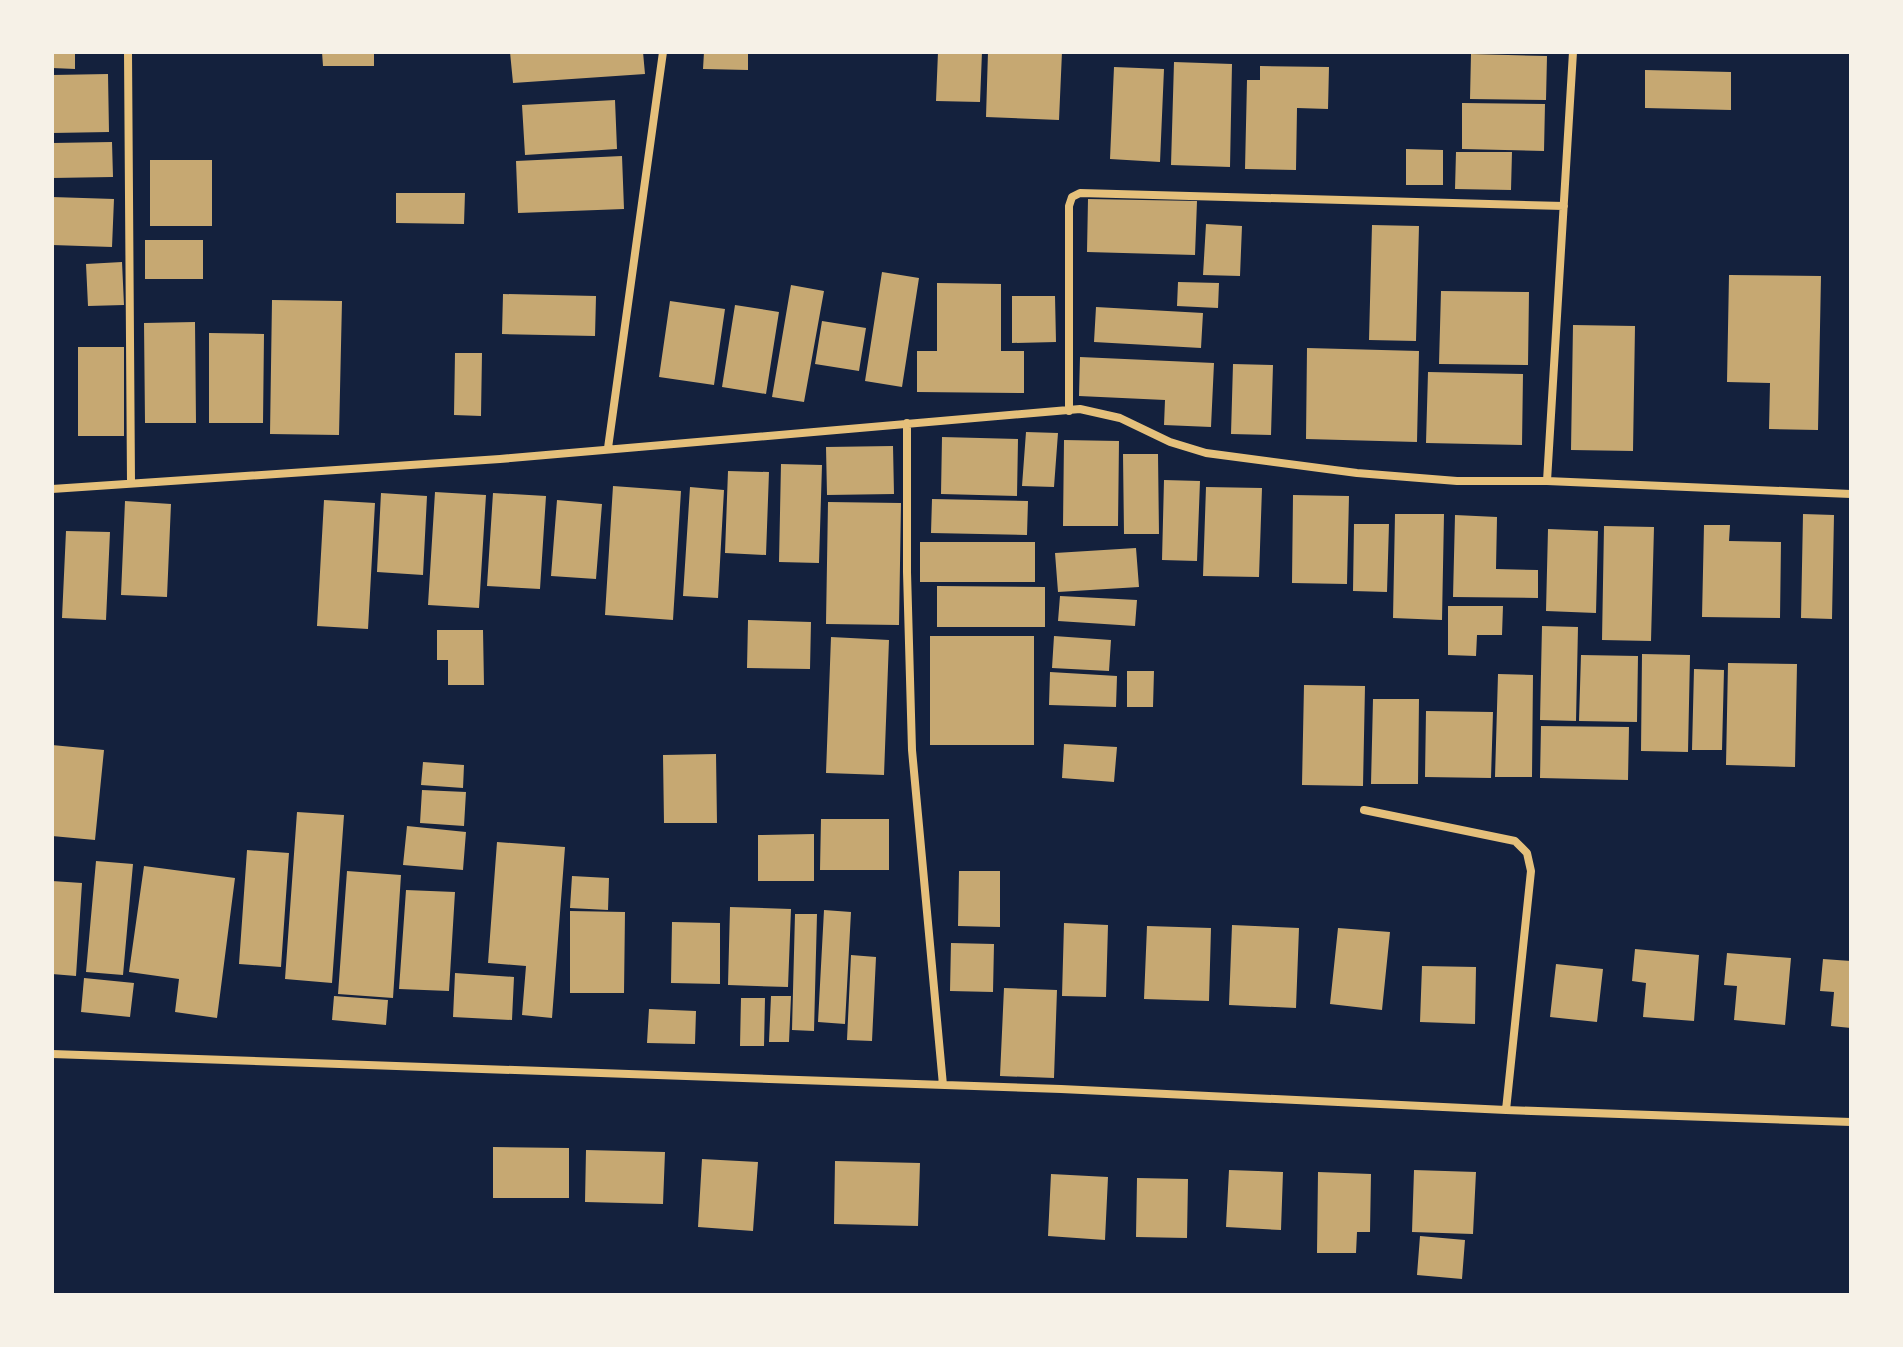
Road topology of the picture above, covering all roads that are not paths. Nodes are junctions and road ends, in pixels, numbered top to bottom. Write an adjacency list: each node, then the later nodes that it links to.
1 (128, 52): 9 (street)
2 (663, 52): 7 (street)
3 (1573, 52): 4 (street)
4 (1564, 206): 5 (street); 8 (street)
5 (1069, 411): 6 (street); 8 (street)
6 (907, 423): 7 (street); 14 (street)
7 (608, 448): 9 (street)
8 (1547, 481): 11 (street)
9 (131, 483): 10 (street)
10 (52, 489)
11 (1851, 494)
12 (1364, 810): 15 (street)
13 (52, 1054): 14 (street)
14 (943, 1085): 15 (street)
15 (1506, 1110): 16 (street)
16 (1851, 1122)

